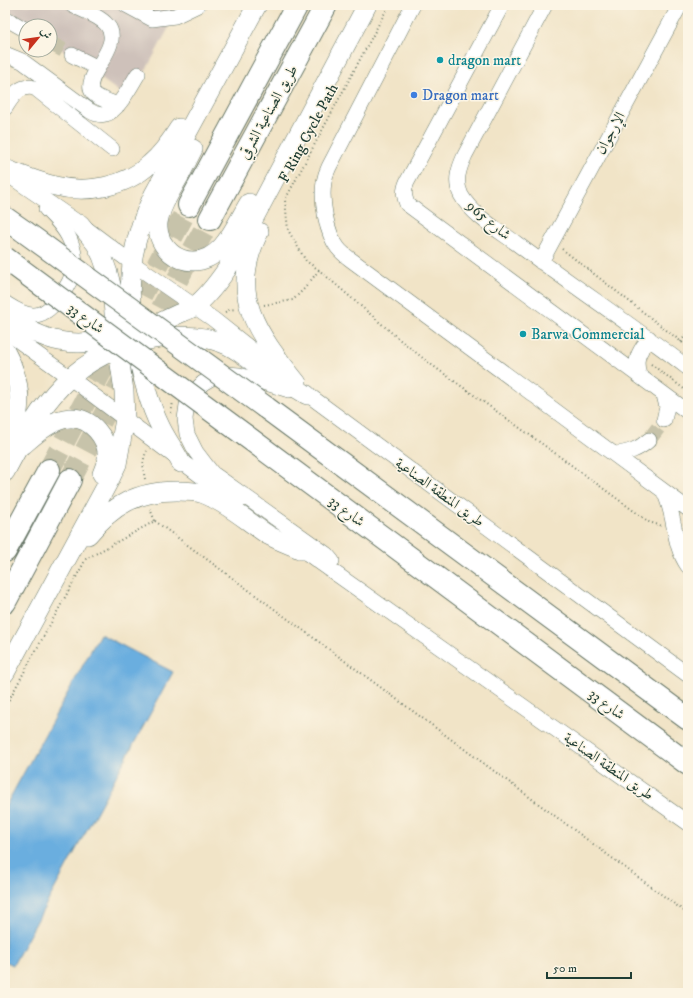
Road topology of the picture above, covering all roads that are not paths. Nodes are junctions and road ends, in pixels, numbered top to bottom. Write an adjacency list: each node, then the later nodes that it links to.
1 (72, 5): 17 (street)
2 (126, 5): 3 (street)
3 (198, 5)
4 (257, 5): 16 (main road)
5 (297, 5): 26 (highway, طريق الصناعية الشرقي)
6 (326, 5): 28 (highway, طريق الصناعية الشرقي)
7 (367, 5): 20 (main road)
8 (413, 5): 48 (street)
9 (502, 5): 41 (street)
10 (544, 5): 32 (street, شارع 965)
11 (682, 10): 32 (street, الإرجوان)
12 (5, 18): 13 (street)
13 (18, 25)
14 (5, 54): 19 (street)
15 (72, 54): 17 (street)
16 (230, 55): 20 (main road); 23 (main road); 31 (main road)
17 (98, 68): 19 (street)
18 (138, 74): 19 (street)
19 (118, 105)
20 (313, 106): 34 (main road); 44 (main road)
21 (5, 108): 22 (street)
22 (112, 149)
23 (5, 169)
24 (5, 173): 25 (street)
25 (28, 189): 29 (street); 33 (street)
26 (189, 206)
27 (5, 218): 65 (highway, bridge)
28 (210, 219)
29 (80, 224): 31 (street); 38 (main road)
30 (5, 258): 66 (highway, شارع 33, bridge)
31 (132, 262): 34 (street); 38 (main road)
32 (541, 262): 37 (street, شارع 965)
33 (5, 303)
34 (194, 306): 38 (main road); 44 (street, طريق المنطقة الصناعية)
35 (5, 314): 38 (main road)
36 (5, 331): 42 (street)
37 (649, 338): 40 (street, شارع 965); 41 (street)
38 (126, 340): 42 (main road); 44 (main road); 46 (main road); 49 (main road)
39 (5, 351): 51 (main road)
40 (688, 368)
41 (639, 375): 43 (street)
42 (69, 377): 46 (street); 47 (main road)
43 (664, 394): 45 (street); 45 (street)
44 (307, 395): 60 (street); 64 (street, طريق المنطقة الصناعية)
45 (687, 411)
46 (125, 420): 49 (street); 58 (main road)
47 (16, 451): 51 (main road); 62 (main road)
48 (614, 454): 52 (street); 52 (street)
49 (181, 463): 56 (street)
50 (49, 470): 57 (highway)
51 (5, 471)
52 (644, 476): 54 (street)
53 (70, 480): 61 (highway)
54 (664, 491): 55 (street); 59 (street)
55 (688, 509)
56 (302, 550): 58 (main road); 60 (street)
57 (5, 551)
58 (68, 559): 63 (main road)
59 (688, 566)
60 (354, 585): 67 (street, طريق المنطقة الصناعية)
61 (5, 602)
62 (5, 652)
63 (5, 673)
64 (688, 675)
65 (688, 719)
66 (688, 764)
67 (688, 823)

